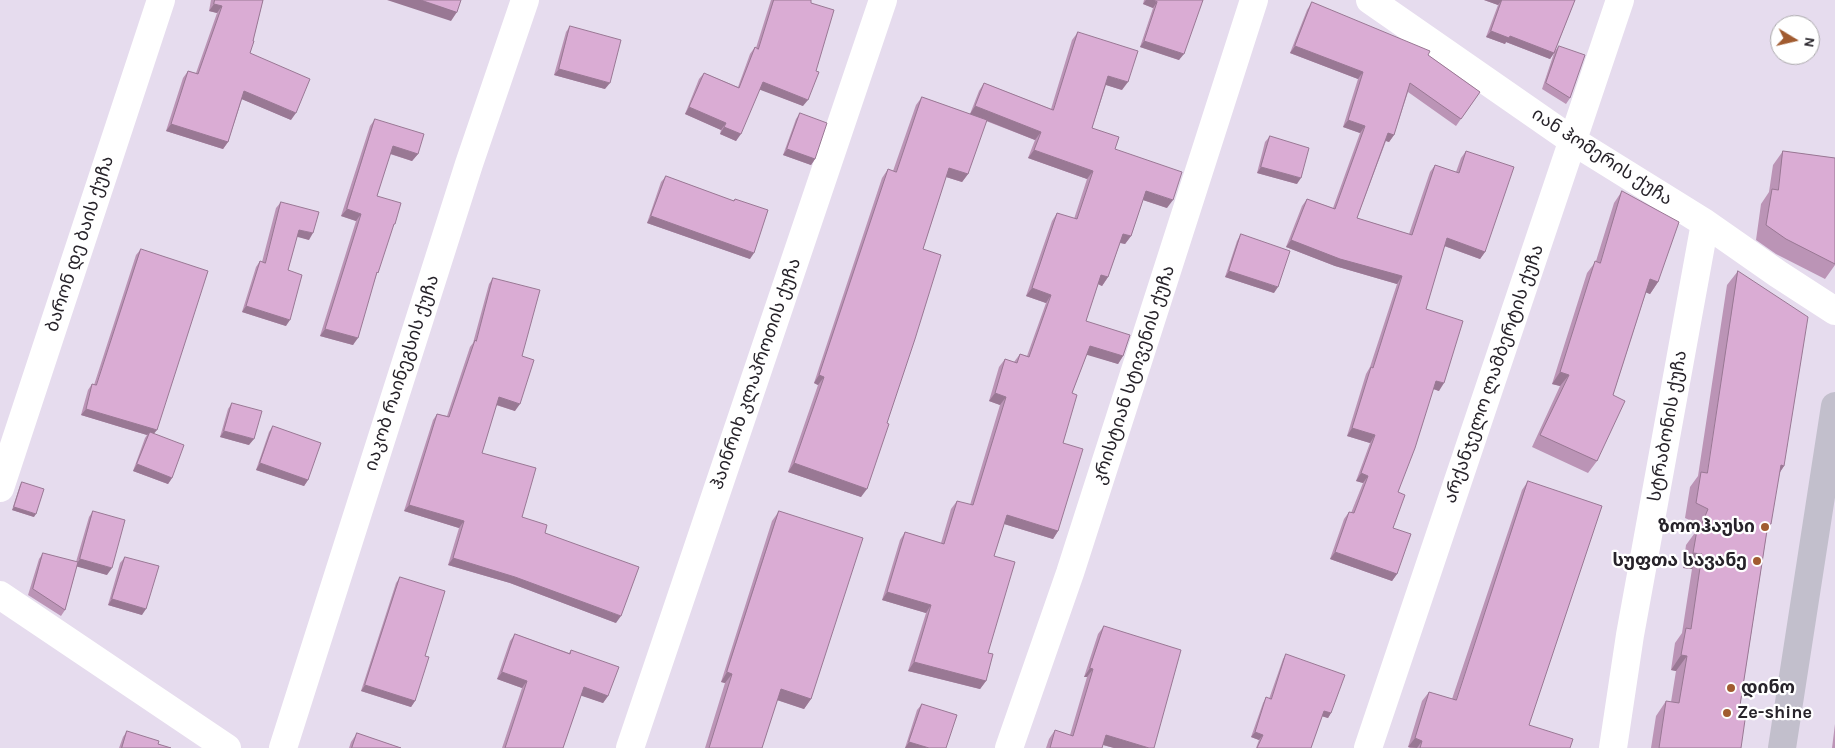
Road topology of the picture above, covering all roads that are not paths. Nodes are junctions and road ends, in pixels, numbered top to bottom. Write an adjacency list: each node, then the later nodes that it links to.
1 (161, 0): 11 (street, ბარონ დე ბაის ქუჩა)
2 (525, 0): 14 (street, იაკობ რაინეგსის ქუჩა)
3 (883, 0): 15 (street, ჰაინრიხ კლაპროთის ქუჩა)
4 (1254, 0): 16 (street, კრისტიან სტივენის ქუჩა)
5 (1370, 0): 7 (street, იან ჰომერის ქუჩა)
6 (1620, 0): 7 (street, არქანჯელო ლამბერტის ქუჩა)
7 (1573, 141): 8 (street, იან ჰომერის ქუჩა); 17 (street, არქანჯელო ლამბერტის ქუჩა)
8 (1705, 223): 9 (street, იან ჰომერის ქუჩა); 18 (street, სტრაბონის ქუჩა)
9 (1835, 311)
10 (1835, 406): 19 (street)
11 (0, 488)
12 (0, 595): 13 (street)
13 (227, 748)
14 (283, 748)
15 (630, 748)
16 (1009, 748)
17 (1368, 748)
18 (1613, 748)
19 (1782, 748)

